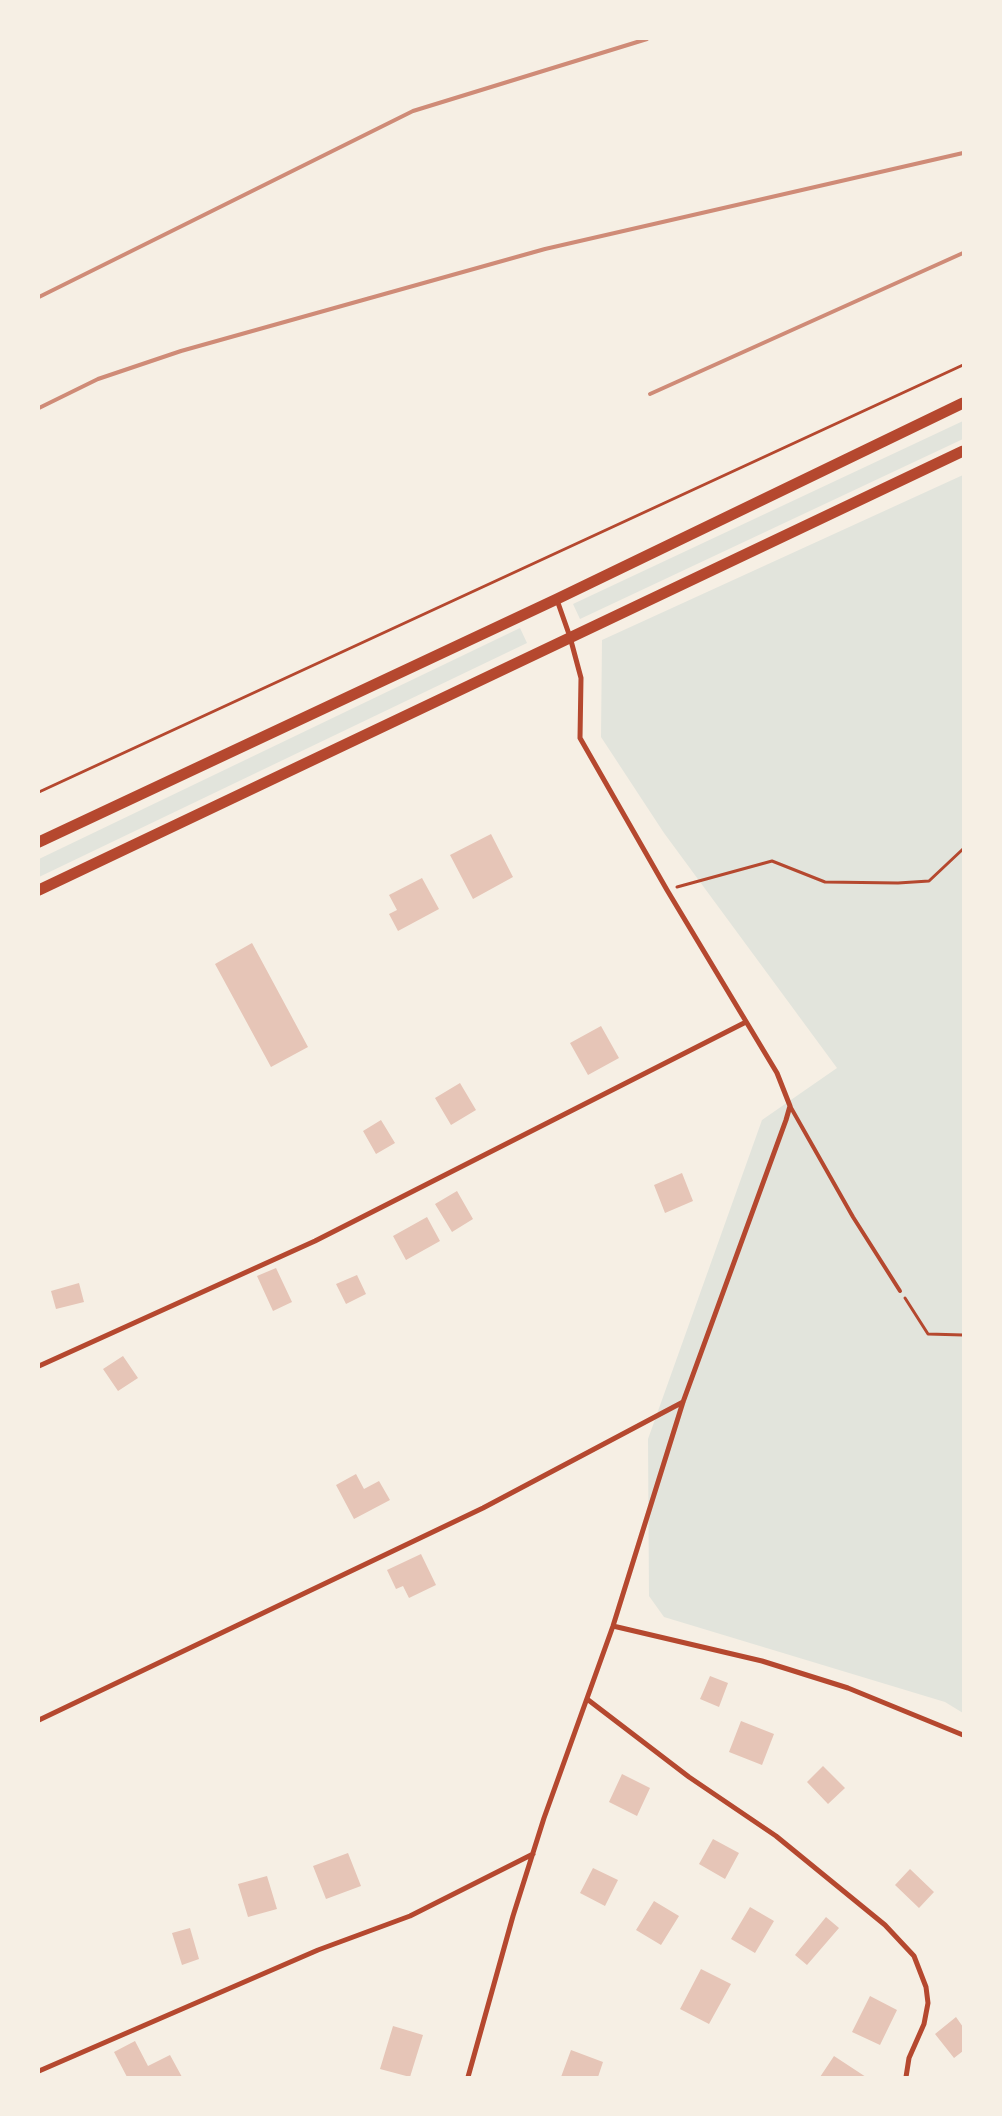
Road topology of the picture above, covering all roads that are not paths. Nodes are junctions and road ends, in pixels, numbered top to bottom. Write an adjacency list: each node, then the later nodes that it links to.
1 (963, 403): 3 (main road)
2 (963, 451): 4 (main road)
3 (557, 599): 4 (street); 5 (main road)
4 (570, 637): 6 (main road); 7 (street)
5 (39, 842)
6 (39, 890)
7 (746, 1022): 8 (street); 10 (street)
8 (790, 1106): 9 (lane); 11 (street)
9 (900, 1291)
10 (39, 1366)
11 (683, 1402): 12 (street); 14 (street)
12 (613, 1626): 13 (street); 15 (street)
13 (587, 1699): 16 (street); 19 (street)
14 (39, 1720)
15 (963, 1735)
16 (533, 1854): 17 (street); 18 (street)
17 (39, 2071)
18 (468, 2077)
19 (906, 2077)

